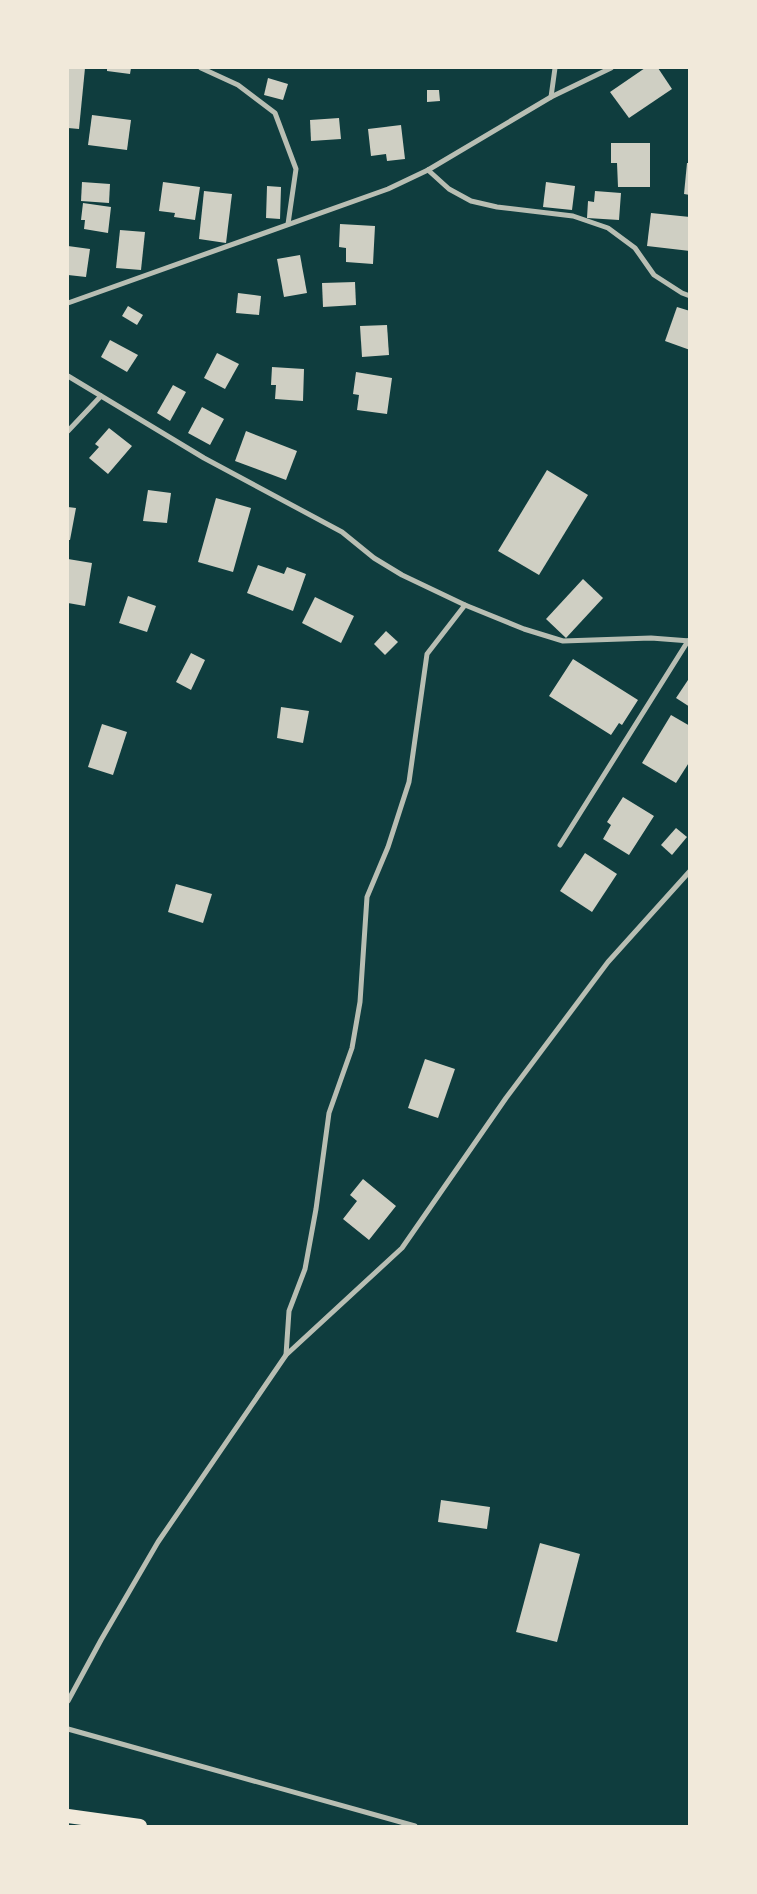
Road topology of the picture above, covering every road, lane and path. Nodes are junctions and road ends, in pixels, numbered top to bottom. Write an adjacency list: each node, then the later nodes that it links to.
1 (201, 68): 6 (street)
2 (555, 68): 4 (street)
3 (611, 68): 4 (street)
4 (551, 97): 5 (street)
5 (428, 170): 6 (street); 7 (street)
6 (288, 224): 8 (street)
7 (690, 296)
8 (68, 303)
9 (68, 376): 10 (street)
10 (101, 396): 11 (street); 12 (street)
11 (68, 431)
12 (465, 605): 13 (street); 16 (street)
13 (689, 641): 14 (street)
14 (560, 845)
15 (690, 871): 16 (street)
16 (286, 1355): 17 (street)
17 (68, 1702)
18 (68, 1729): 21 (street)
19 (68, 1816): 20 (highway)
20 (140, 1826)
21 (415, 1826)

